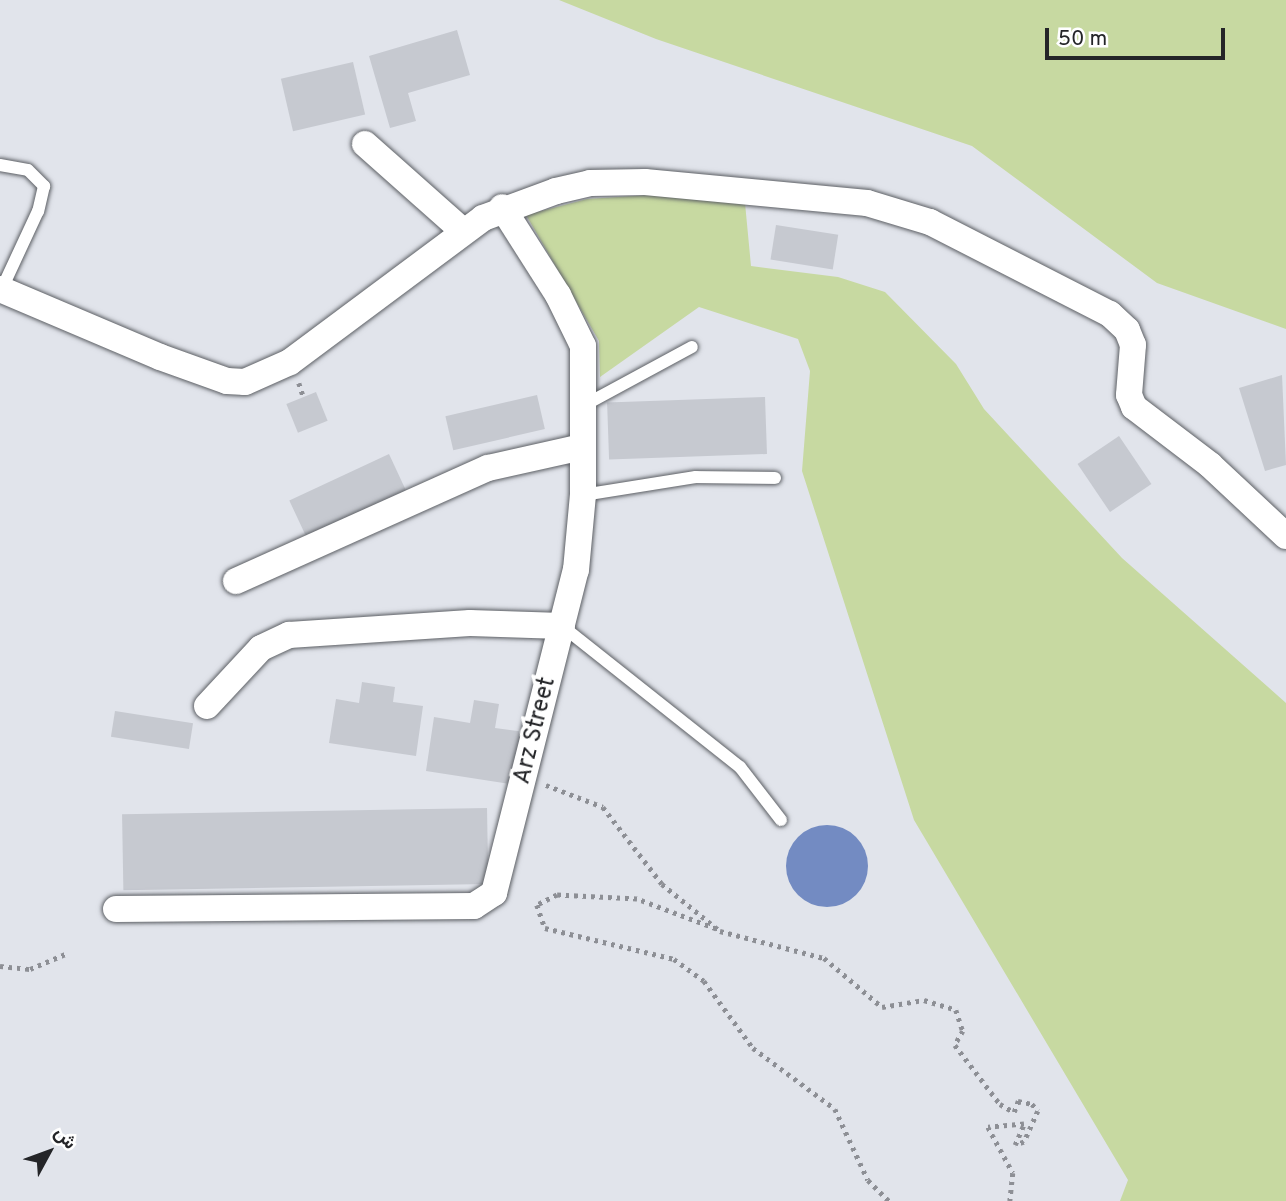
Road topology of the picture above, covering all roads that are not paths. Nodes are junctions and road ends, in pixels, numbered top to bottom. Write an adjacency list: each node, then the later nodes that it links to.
1 (365, 144): 4 (street)
2 (0, 165): 5 (lane)
3 (502, 207): 4 (street); 7 (street, Arz Street); 11 (street)
4 (463, 231): 5 (street)
5 (1, 291)
6 (692, 347): 7 (lane)
7 (581, 407): 8 (street, Arz Street)
8 (582, 447): 10 (street, Arz Street); 12 (street)
9 (775, 478): 10 (lane)
10 (583, 495): 13 (street, Arz Street)
11 (1286, 536)
12 (236, 581)
13 (562, 626): 14 (street); 15 (lane); 16 (street, Arz Street)
14 (207, 706)
15 (781, 820)
16 (116, 909)

